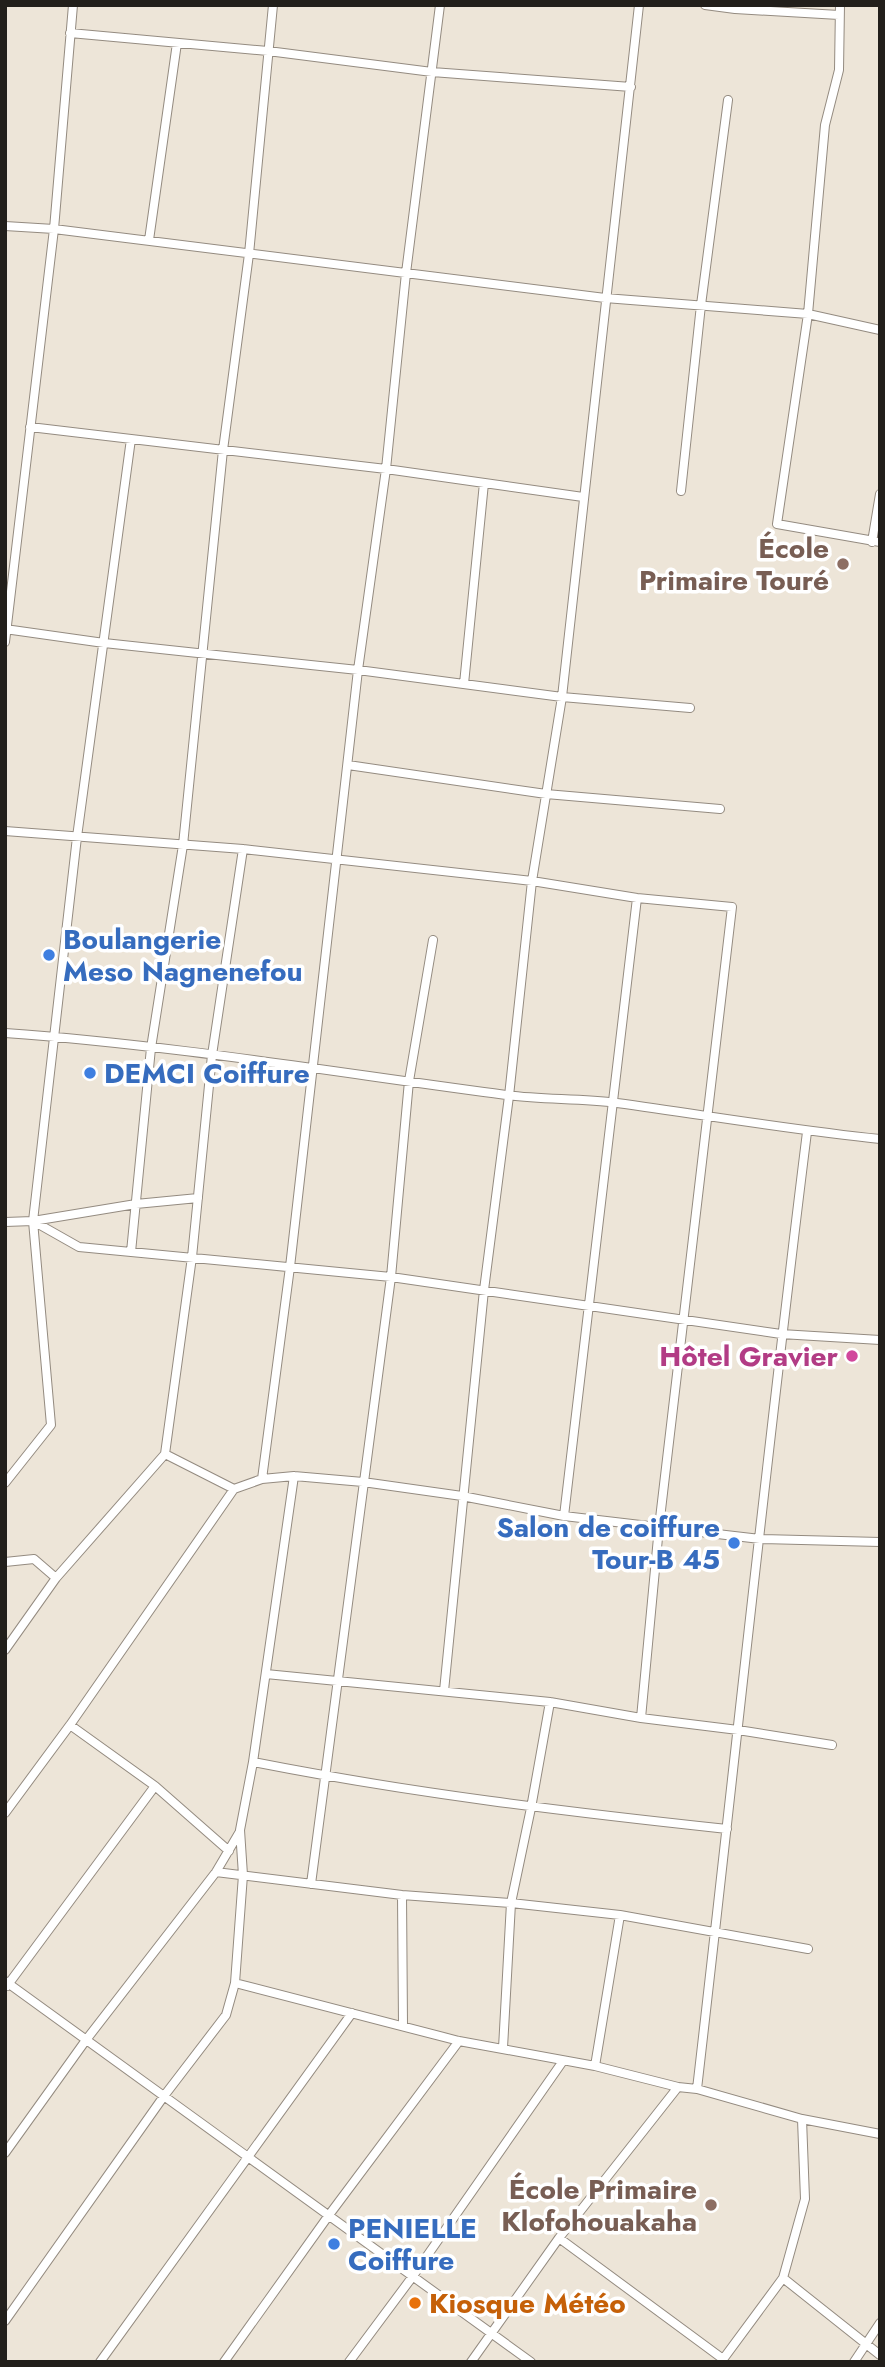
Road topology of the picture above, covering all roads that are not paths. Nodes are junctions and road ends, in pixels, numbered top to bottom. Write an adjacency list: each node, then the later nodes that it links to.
1 (73, 5): 8 (street)
2 (273, 5): 10 (street)
3 (440, 5): 11 (street)
4 (639, 5): 12 (street)
5 (705, 5): 7 (street)
6 (840, 5): 7 (street)
7 (839, 15): 21 (street)
8 (70, 33): 9 (street); 15 (street)
9 (177, 43): 10 (street); 16 (street)
10 (268, 51): 11 (street); 17 (street)
11 (432, 72): 12 (street); 18 (street)
12 (631, 87): 19 (street)
13 (728, 100): 20 (street)
14 (5, 226): 15 (street)
15 (54, 229): 16 (street); 23 (street)
16 (149, 240): 17 (street)
17 (249, 254): 18 (street); 25 (street)
18 (406, 273): 19 (street); 26 (street)
19 (605, 298): 20 (street); 30 (street)
20 (701, 305): 21 (street); 28 (street)
21 (808, 314): 22 (street); 31 (street)
22 (880, 330)
23 (30, 427): 24 (street); 32 (street)
24 (131, 439): 25 (street); 34 (street)
25 (223, 450): 26 (street); 35 (street)
26 (386, 469): 27 (street); 36 (street)
27 (484, 483): 30 (street); 37 (street)
28 (681, 491)
29 (880, 494): 31 (street)
30 (583, 497): 38 (street)
31 (876, 542)
32 (6, 629): 33 (street); 34 (street)
33 (5, 642)
34 (104, 643): 35 (street); 44 (street)
35 (202, 653): 36 (street); 45 (street)
36 (358, 670): 37 (street); 40 (street)
37 (464, 684): 38 (street)
38 (562, 697): 39 (street); 41 (street)
39 (690, 708)
40 (348, 765): 41 (street); 47 (street)
41 (546, 794): 42 (street); 48 (street)
42 (720, 809)
43 (5, 831): 44 (street)
44 (77, 837): 45 (street); 52 (street)
45 (183, 845): 46 (street); 53 (street)
46 (243, 849): 47 (street); 54 (street)
47 (337, 859): 48 (street); 55 (street)
48 (532, 881): 49 (street); 57 (street)
49 (636, 898): 58 (street); 59 (street)
50 (433, 940): 56 (street)
51 (5, 1033): 52 (street)
52 (54, 1036): 53 (street); 64 (street)
53 (151, 1048): 54 (street); 63 (street)
54 (212, 1055): 55 (street); 62 (street)
55 (313, 1067): 56 (street); 68 (street)
56 (410, 1081): 57 (street); 69 (street)
57 (509, 1096): 58 (street); 70 (street)
58 (613, 1102): 59 (street); 71 (street)
59 (707, 1117): 60 (street); 72 (street)
60 (807, 1132): 61 (street); 73 (street)
61 (880, 1139)
62 (198, 1198): 63 (street); 67 (street)
63 (136, 1203): 64 (street); 66 (street)
64 (33, 1221): 65 (street); 66 (street); 79 (street)
65 (5, 1222)
66 (131, 1252): 67 (street)
67 (192, 1257): 68 (street); 75 (street)
68 (289, 1267): 69 (street); 77 (street)
69 (391, 1278): 70 (street); 78 (street)
70 (484, 1290): 71 (street); 81 (street)
71 (587, 1304): 72 (street); 82 (street)
72 (684, 1319): 73 (street); 83 (street)
73 (781, 1334): 74 (street); 84 (street)
74 (880, 1340)
75 (165, 1454): 80 (street); 87 (street)
76 (293, 1476): 77 (street); 78 (street); 89 (street)
77 (262, 1479): 80 (street)
78 (363, 1482): 81 (street); 90 (street)
79 (5, 1483)
80 (234, 1489): 94 (street)
81 (462, 1496): 82 (street); 91 (street)
82 (564, 1516): 83 (street)
83 (659, 1527): 84 (street); 93 (street)
84 (760, 1539): 85 (street); 95 (street)
85 (880, 1542)
86 (5, 1562): 87 (street)
87 (56, 1577): 88 (street)
88 (5, 1650)
89 (266, 1674): 90 (street); 97 (street)
90 (337, 1681): 91 (street); 98 (street)
91 (444, 1691): 92 (street)
92 (550, 1702): 93 (street); 100 (street)
93 (641, 1718): 95 (street)
94 (70, 1725): 99 (street); 101 (street)
95 (738, 1730): 96 (street); 102 (street)
96 (832, 1745)
97 (253, 1762): 98 (street); 103 (street)
98 (325, 1776): 100 (street); 107 (street)
99 (155, 1786): 104 (street); 114 (street)
100 (531, 1808): 102 (street); 109 (street)
101 (5, 1814)
102 (727, 1829): 111 (street)
103 (240, 1830): 104 (street); 106 (street)
104 (229, 1851): 105 (street)
105 (216, 1872): 106 (street); 117 (street)
106 (243, 1875): 107 (street); 113 (street)
107 (311, 1884): 108 (street)
108 (402, 1895): 109 (street); 116 (street)
109 (511, 1903): 110 (street); 119 (street)
110 (620, 1915): 111 (street); 121 (street)
111 (715, 1932): 112 (street); 123 (street)
112 (808, 1949)
113 (234, 1983): 115 (street); 124 (street)
114 (6, 1984): 117 (street)
115 (352, 2013): 116 (street); 128 (street)
116 (403, 2025): 118 (street)
117 (86, 2040): 124 (street); 127 (street)
118 (459, 2041): 119 (street); 129 (street)
119 (503, 2048): 120 (street)
120 (563, 2061): 121 (street); 131 (street)
121 (595, 2066): 122 (street)
122 (678, 2087): 123 (street); 130 (street)
123 (697, 2089): 125 (street)
124 (164, 2096): 128 (street); 133 (street)
125 (802, 2119): 126 (street); 132 (street)
126 (880, 2134)
127 (5, 2153)
128 (250, 2157): 129 (street); 139 (street)
129 (329, 2215): 131 (street); 140 (street)
130 (559, 2238): 135 (street); 138 (street)
131 (413, 2276): 135 (street); 141 (street)
132 (783, 2278): 136 (street); 138 (street)
133 (5, 2321)
134 (880, 2323): 136 (street)
135 (493, 2334): 142 (street); 143 (street)
136 (866, 2345): 137 (street); 144 (street)
137 (880, 2355)
138 (722, 2360)
139 (100, 2362)
140 (224, 2362)
141 (349, 2362)
142 (471, 2362)
143 (531, 2362)
144 (854, 2362)

